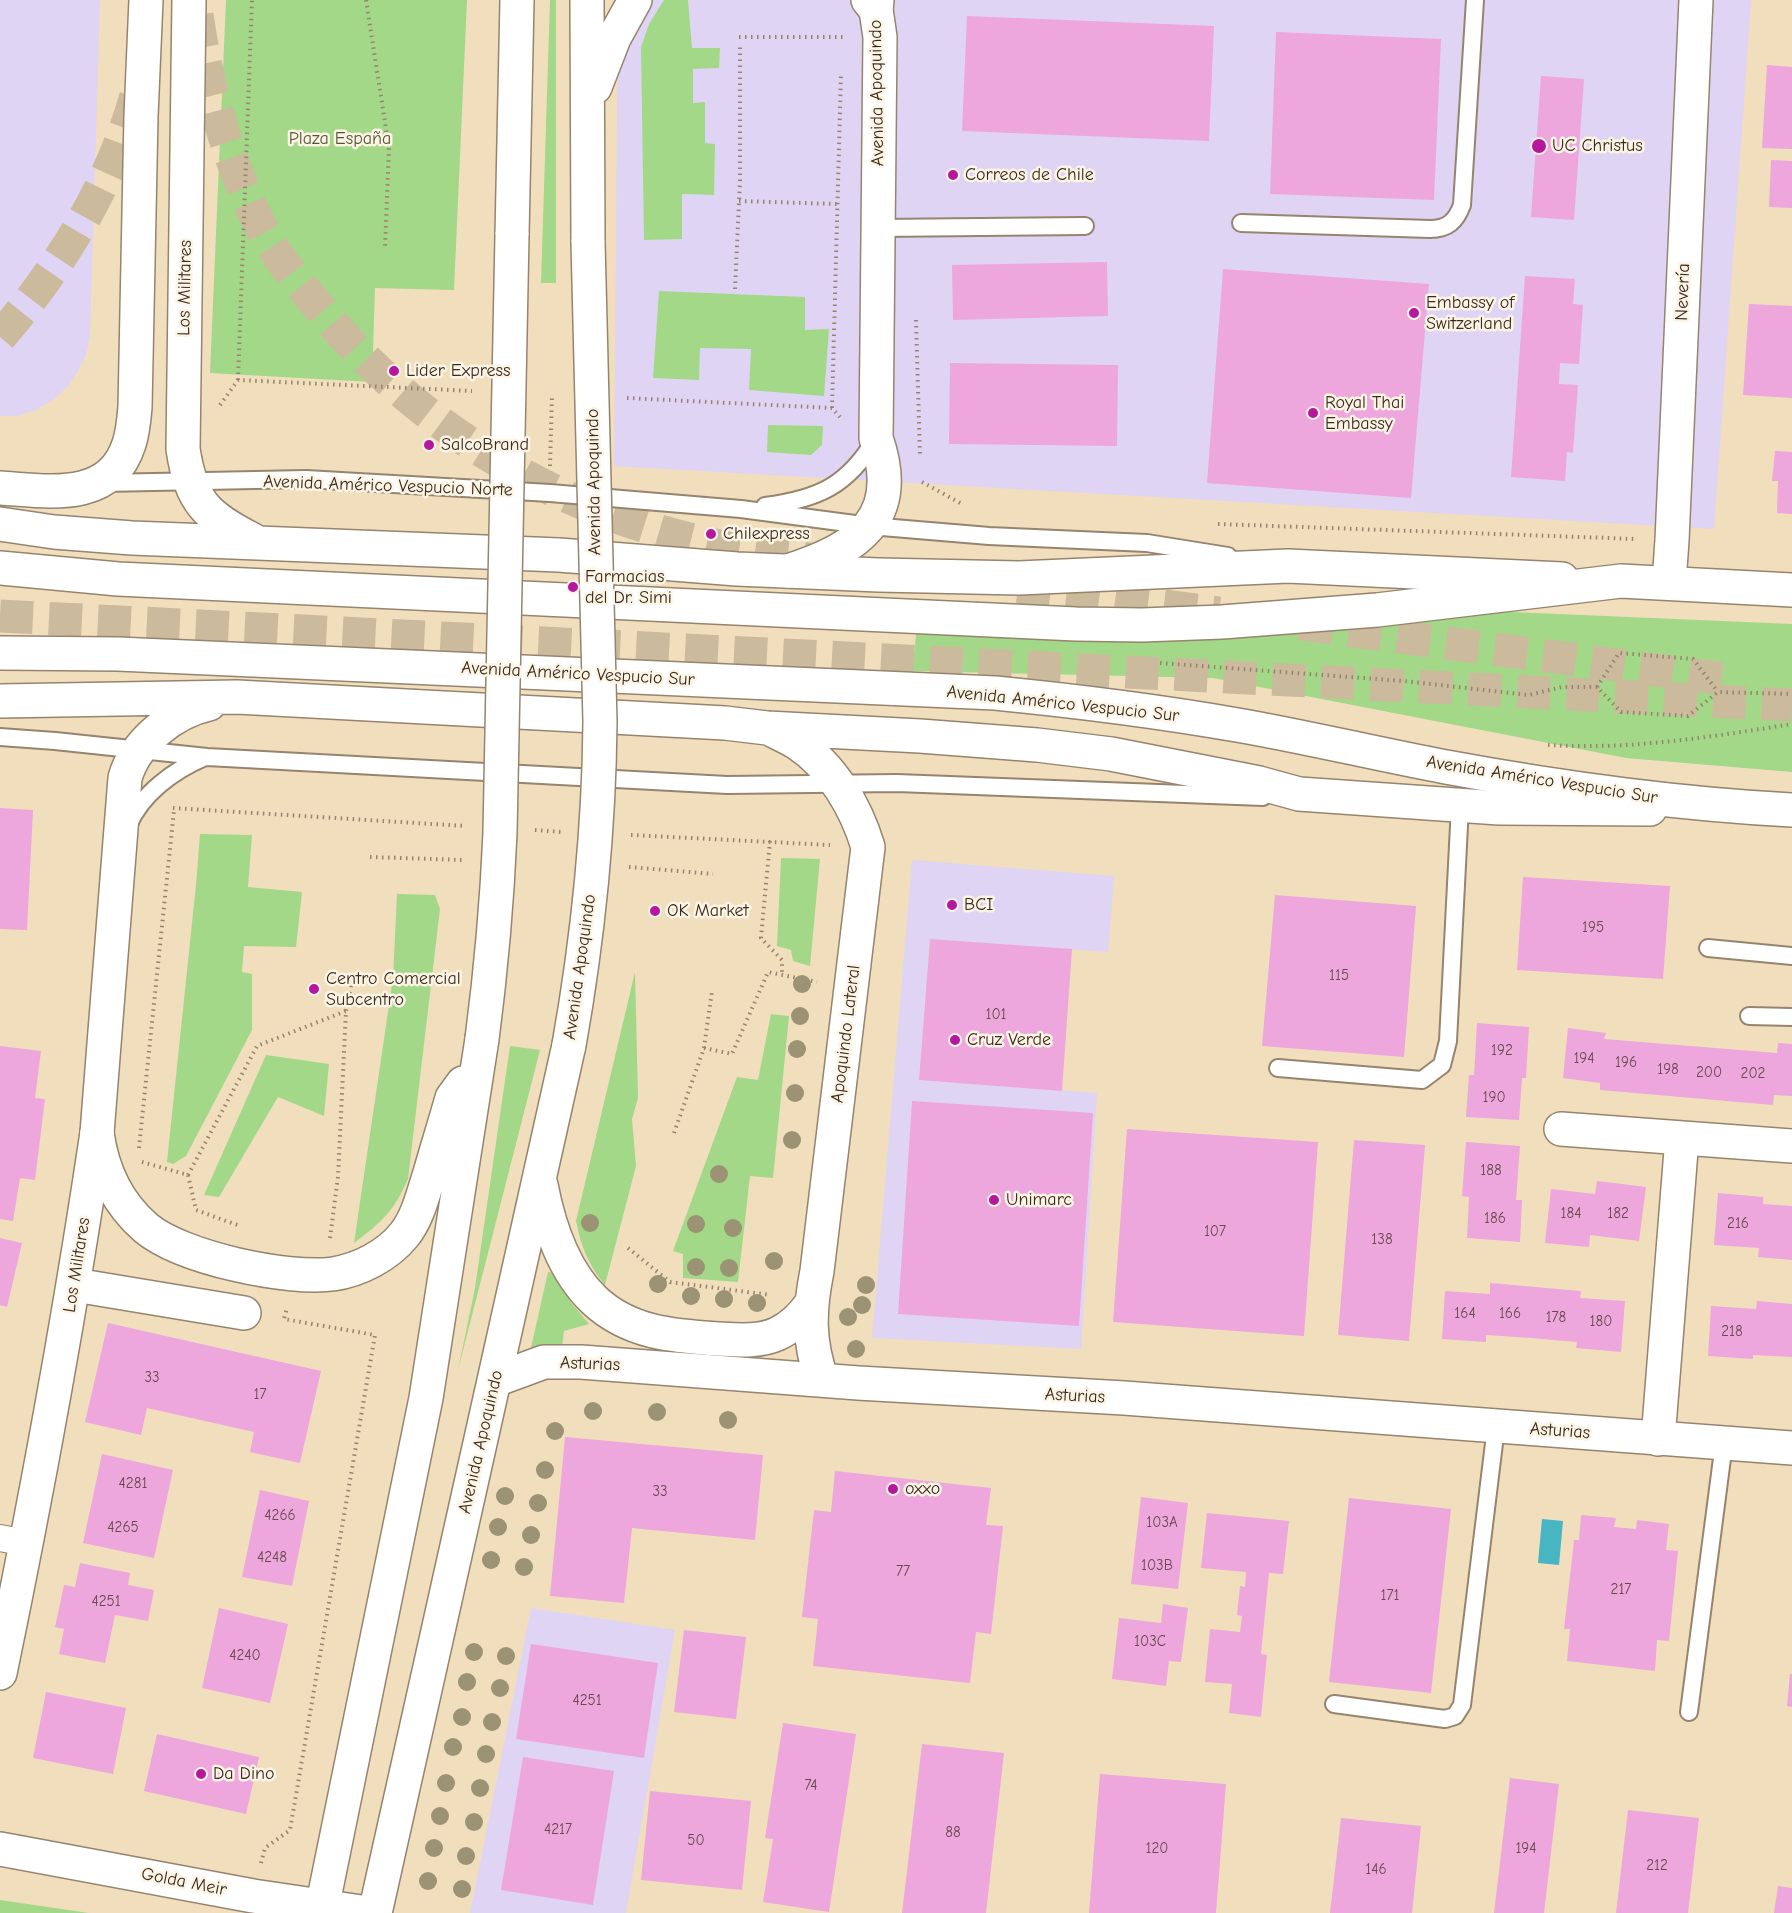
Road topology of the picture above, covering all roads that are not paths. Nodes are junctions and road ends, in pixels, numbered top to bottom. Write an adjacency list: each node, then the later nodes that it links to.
1 (146, 0): 15 (main road)
2 (189, 0): 14 (main road, Los Militares)
3 (517, 0): 44 (main road, bridge)
4 (587, 0): 9 (main road, Avenida Apoquindo)
5 (635, 0): 9 (main road)
6 (1474, 0): 10 (lane)
7 (1696, 0): 25 (main road, Nevería)
8 (874, 3): 12 (main road, Avenida Apoquindo)
9 (588, 115): 50 (main road, Avenida Apoquindo, bridge)
10 (1241, 223)
11 (1085, 226): 12 (lane)
12 (878, 228): 13 (main road, Avenida Apoquindo)
13 (876, 438): 17 (lane); 19 (main road, Avenida Apoquindo)
14 (189, 482): 15 (lane, Avenida Américo Vespucio Norte); 17 (lane, Avenida Américo Vespucio Norte); 20 (main road, Los Militares)
15 (97, 483): 16 (main road, Avenida Américo Vespucio Norte)
16 (0, 488)
17 (741, 509): 19 (lane)
18 (0, 524): 20 (main road)
19 (870, 526): 21 (lane); 23 (main road, Avenida Apoquindo)
20 (258, 542): 23 (main road)
21 (1288, 566): 23 (main road); 24 (main road)
22 (0, 568): 24 (main road)
23 (788, 571)
24 (1621, 581): 25 (main road)
25 (1669, 583): 26 (main road)
26 (1792, 590)
27 (0, 653): 37 (main road, Avenida Américo Vespucio Sur)
28 (237, 698): 29 (main road); 30 (main road, Avenida Américo Vespucio Sur); 32 (main road, Los Militares)
29 (0, 701)
30 (767, 728): 34 (main road, Apoquindo Lateral); 35 (main road, Avenida Américo Vespucio Sur)
31 (0, 737): 32 (lane)
32 (139, 749): 33 (lane); 39 (main road, Los Militares)
33 (207, 757): 34 (lane, Avenida Américo Vespucio Sur); 39 (lane, Los Militares)
34 (837, 783): 35 (lane, Avenida Américo Vespucio Sur); 52 (main road, Apoquindo Lateral)
35 (1299, 794): 36 (main road, Avenida Américo Vespucio Sur)
36 (1460, 806): 37 (main road, Avenida Américo Vespucio Sur); 45 (lane)
37 (1719, 806): 38 (main road, Avenida Américo Vespucio Sur)
38 (1792, 810)
39 (118, 852): 47 (main road, Los Militares)
40 (1708, 948): 41 (lane)
41 (1792, 956)
42 (1749, 1016): 43 (lane)
43 (1792, 1017)
44 (479, 1052): 47 (main road); 65 (main road)
45 (1278, 1068)
46 (1561, 1129): 48 (main road)
47 (97, 1133): 51 (main road, Los Militares)
48 (1682, 1138): 49 (main road); 57 (main road)
49 (1792, 1146)
50 (539, 1177): 52 (main road); 54 (main road, Avenida Apoquindo)
51 (75, 1285): 53 (main road); 60 (main road, Los Militares)
52 (811, 1304): 55 (main road, Apoquindo Lateral)
53 (244, 1313)
54 (495, 1380): 55 (main road, Asturias); 67 (main road, Avenida Apoquindo)
55 (822, 1380): 56 (main road, Asturias)
56 (1496, 1426): 57 (main road, Asturias); 62 (lane)
57 (1658, 1439): 58 (main road, Asturias)
58 (1724, 1443): 59 (main road, Asturias); 63 (lane)
59 (1792, 1448)
60 (14, 1541): 61 (main road, Los Militares)
61 (0, 1673)
62 (1334, 1704)
63 (1689, 1712)
64 (0, 1849): 65 (main road, Golda Meir)
65 (322, 1909): 66 (main road, Golda Meir)
66 (368, 1913)
67 (375, 1913)

